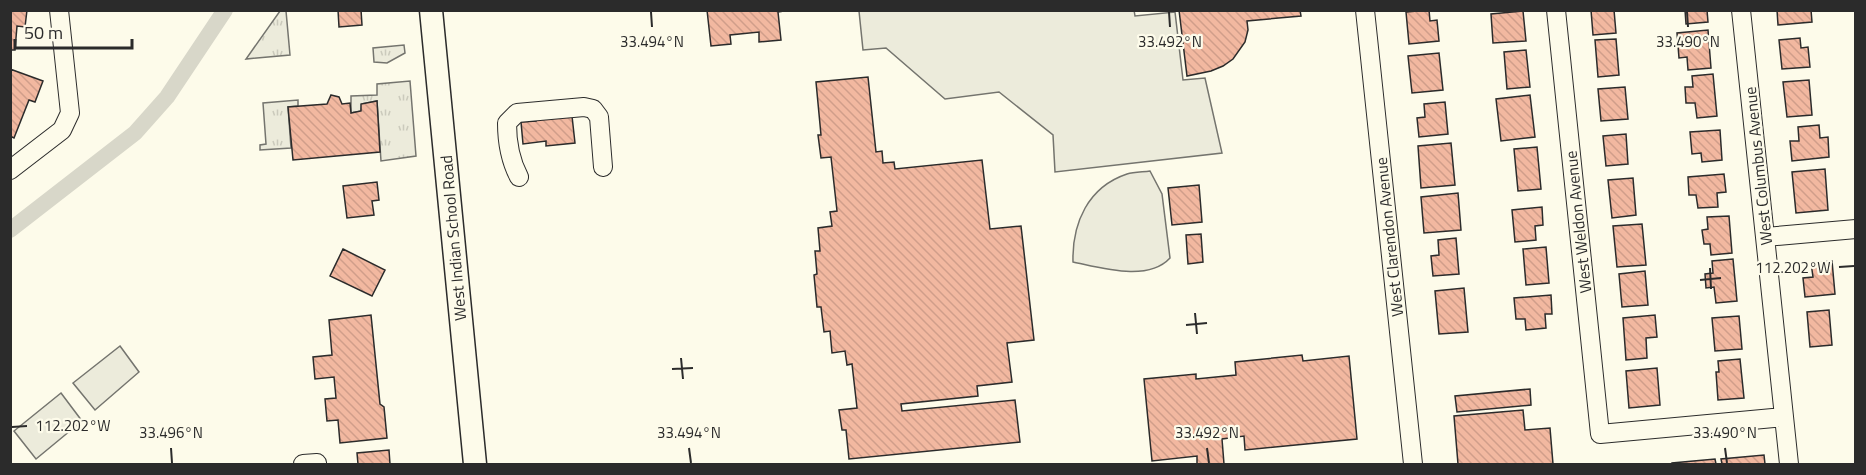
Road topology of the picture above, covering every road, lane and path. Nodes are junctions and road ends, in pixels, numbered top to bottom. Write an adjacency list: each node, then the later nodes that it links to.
1 (59, 10): 7 (street)
2 (431, 10): 12 (main road, West Indian School Road)
3 (1365, 10): 13 (street, West Clarendon Avenue)
4 (1556, 10): 11 (street, West Weldon Avenue)
5 (1741, 10): 10 (street, West Columbus Avenue)
6 (603, 167): 8 (street)
7 (10, 170)
8 (519, 177)
9 (1856, 229): 10 (street)
10 (1765, 237): 11 (street, West Columbus Avenue)
11 (1784, 417): 14 (street, West Columbus Avenue)
12 (475, 465)
13 (1413, 465)
14 (1789, 465)

